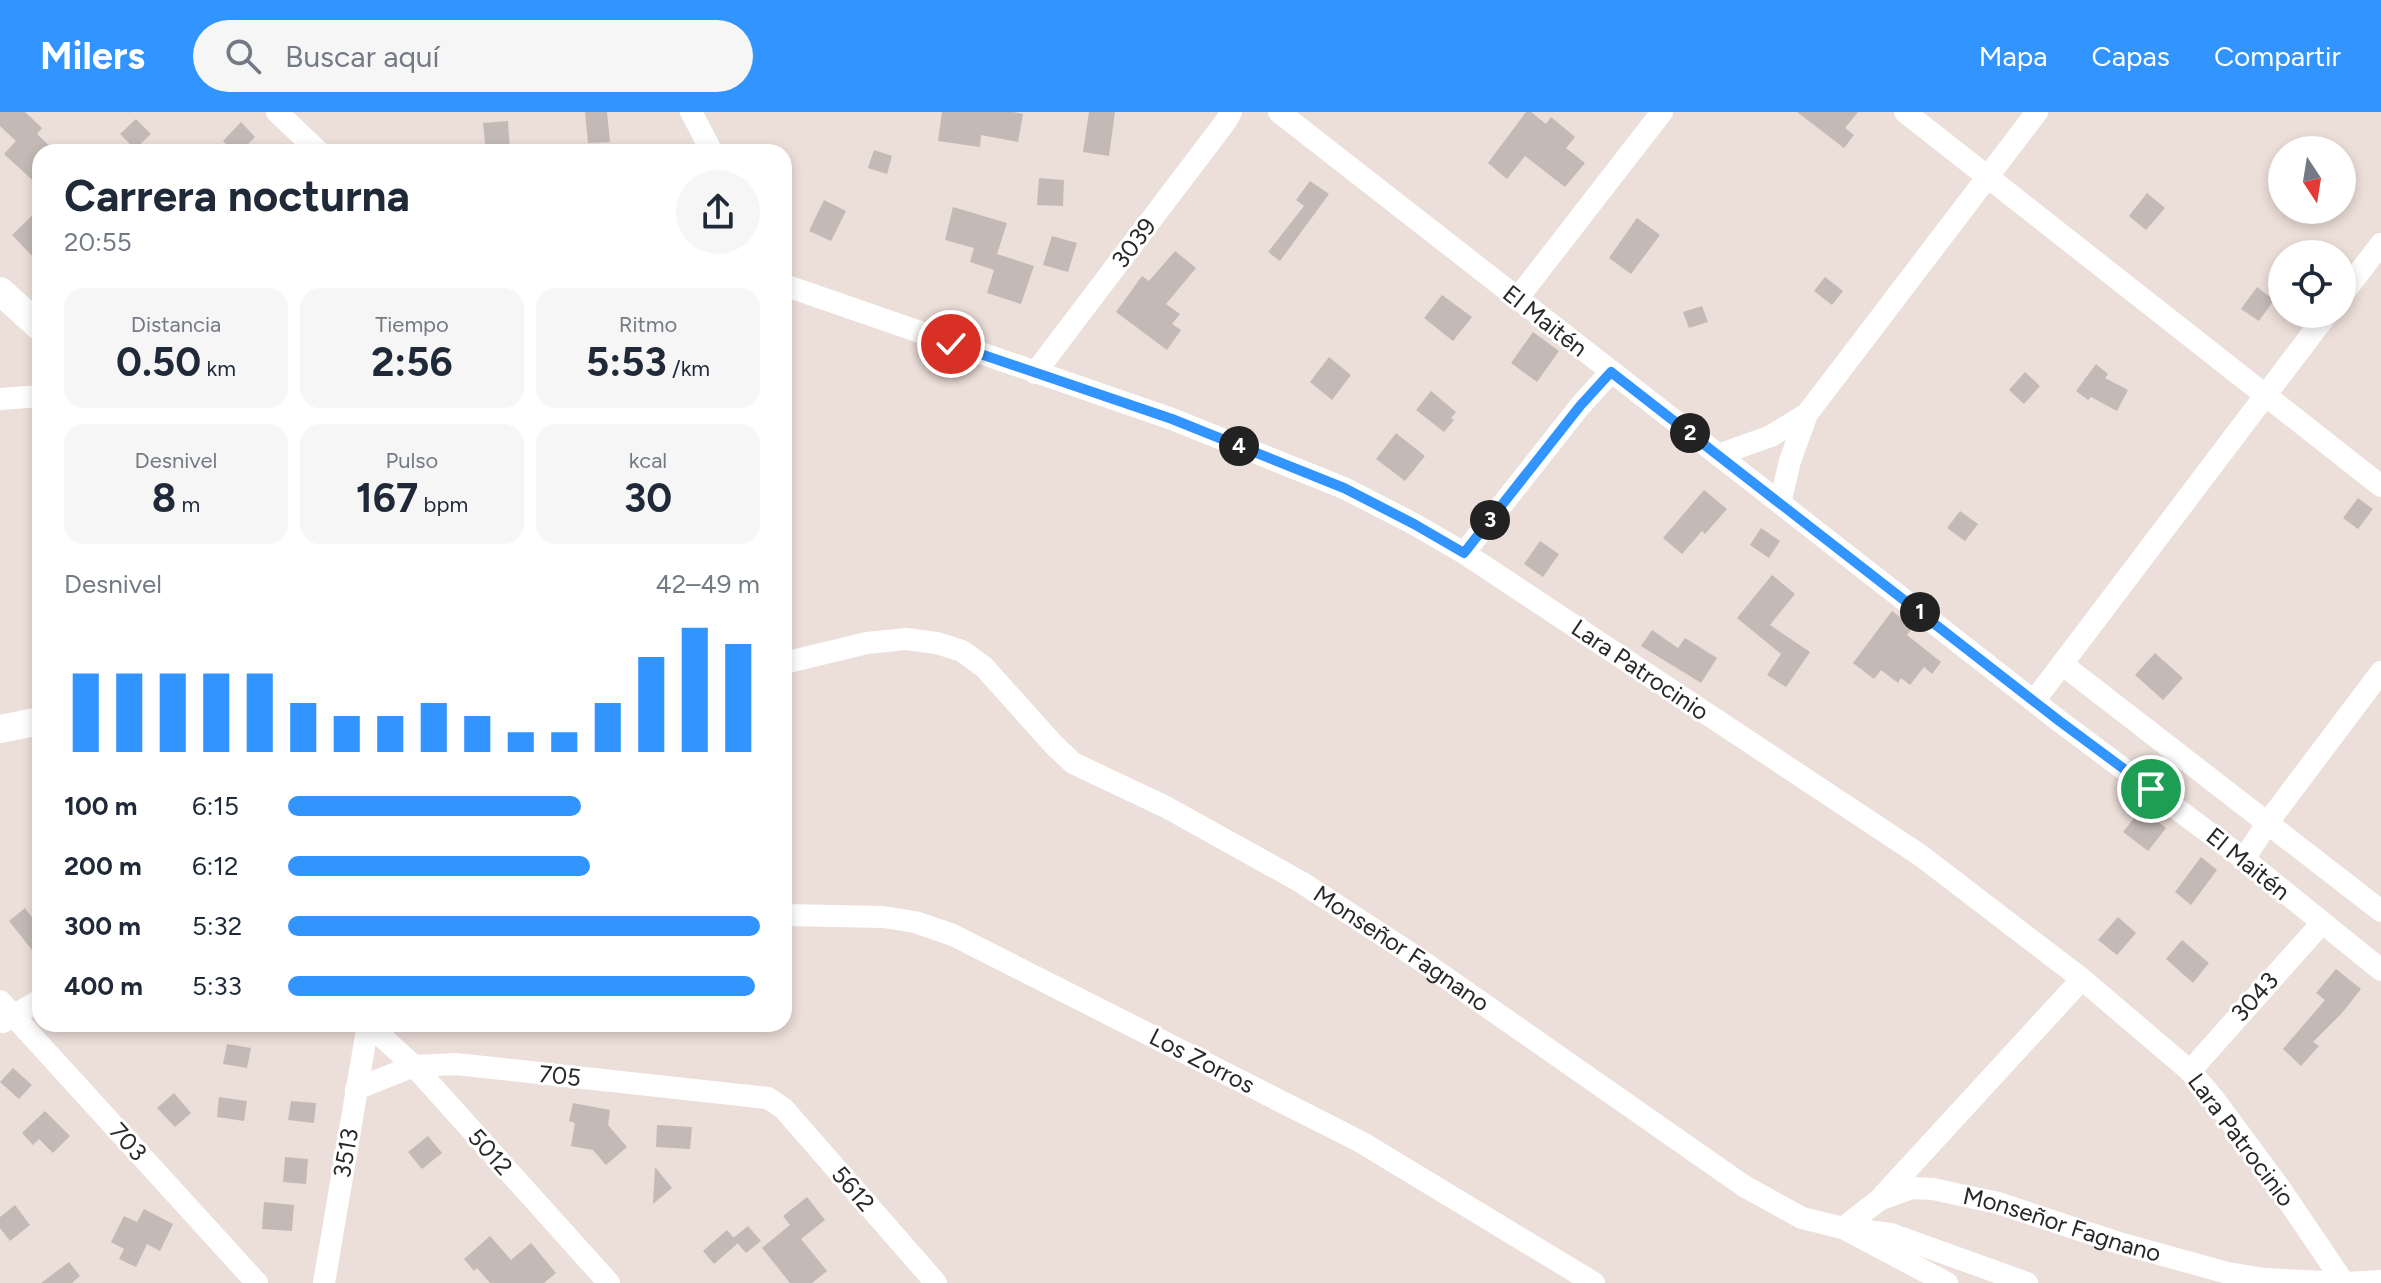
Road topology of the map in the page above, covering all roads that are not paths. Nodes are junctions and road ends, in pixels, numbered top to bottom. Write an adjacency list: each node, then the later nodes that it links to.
1 (277, 112): 8 (street)
2 (691, 112): 9 (street)
3 (1231, 112): 19 (street, 3039)
4 (1279, 112): 15 (street, El Maitén)
5 (1662, 112): 15 (street)
6 (1905, 112): 10 (street)
7 (2037, 112): 10 (street)
8 (311, 144)
9 (708, 144)
10 (1989, 177): 20 (street); 23 (street)
11 (2381, 244): 12 (street)
12 (2356, 277)
13 (792, 288): 19 (street, Lara Patrocinio)
14 (0, 291): 16 (street)
15 (1517, 299): 18 (street, El Maitén)
16 (32, 320)
17 (2316, 328): 20 (street)
18 (1611, 372): 24 (street, El Maitén); 27 (street)
19 (1035, 373): 27 (street, Lara Patrocinio)
20 (2264, 396): 25 (street); 29 (street)
21 (32, 397): 22 (street)
22 (0, 399)
23 (1807, 414): 24 (street); 26 (street)
24 (1718, 455): 26 (street, El Maitén)
25 (2381, 486)
26 (1780, 503): 31 (street, El Maitén)
27 (1464, 553): 40 (street, Lara Patrocinio)
28 (792, 661): 50 (street, Monseñor Fagnano)
29 (2062, 664): 31 (street); 34 (street, El Maitén)
30 (2381, 672): 34 (street)
31 (2034, 701): 35 (street, El Maitén)
32 (32, 723): 33 (street)
33 (0, 729)
34 (2268, 822): 35 (street); 36 (street, El Maitén)
35 (2244, 859): 38 (street, El Maitén)
36 (2381, 911)
37 (792, 915): 56 (street, Los Zorros)
38 (2321, 924): 39 (street, El Maitén); 46 (street, 3043)
39 (2381, 970)
40 (2082, 979): 46 (street, Lara Patrocinio); 49 (street)
41 (32, 1003): 42 (street)
42 (4, 1013): 52 (street, 703)
43 (367, 1032): 47 (street, 3513)
44 (377, 1032): 45 (street, 5012)
45 (414, 1066): 47 (street, 705); 48 (street, 705); 54 (street, 5012)
46 (2190, 1071): 59 (street, Lara Patrocinio)
47 (356, 1089): 53 (street, 3513)
48 (768, 1098): 55 (street, 5612)
49 (1879, 1200): 50 (street); 59 (street, Monseñor Fagnano)
50 (1843, 1228): 57 (street); 58 (street, Monseñor Fagnano)
51 (2381, 1281): 59 (street, Monseñor Fagnano)
52 (257, 1283)
53 (324, 1283)
54 (609, 1283)
55 (936, 1283)
56 (1594, 1283)
57 (1947, 1283)
58 (2027, 1283)
59 (2344, 1283)

